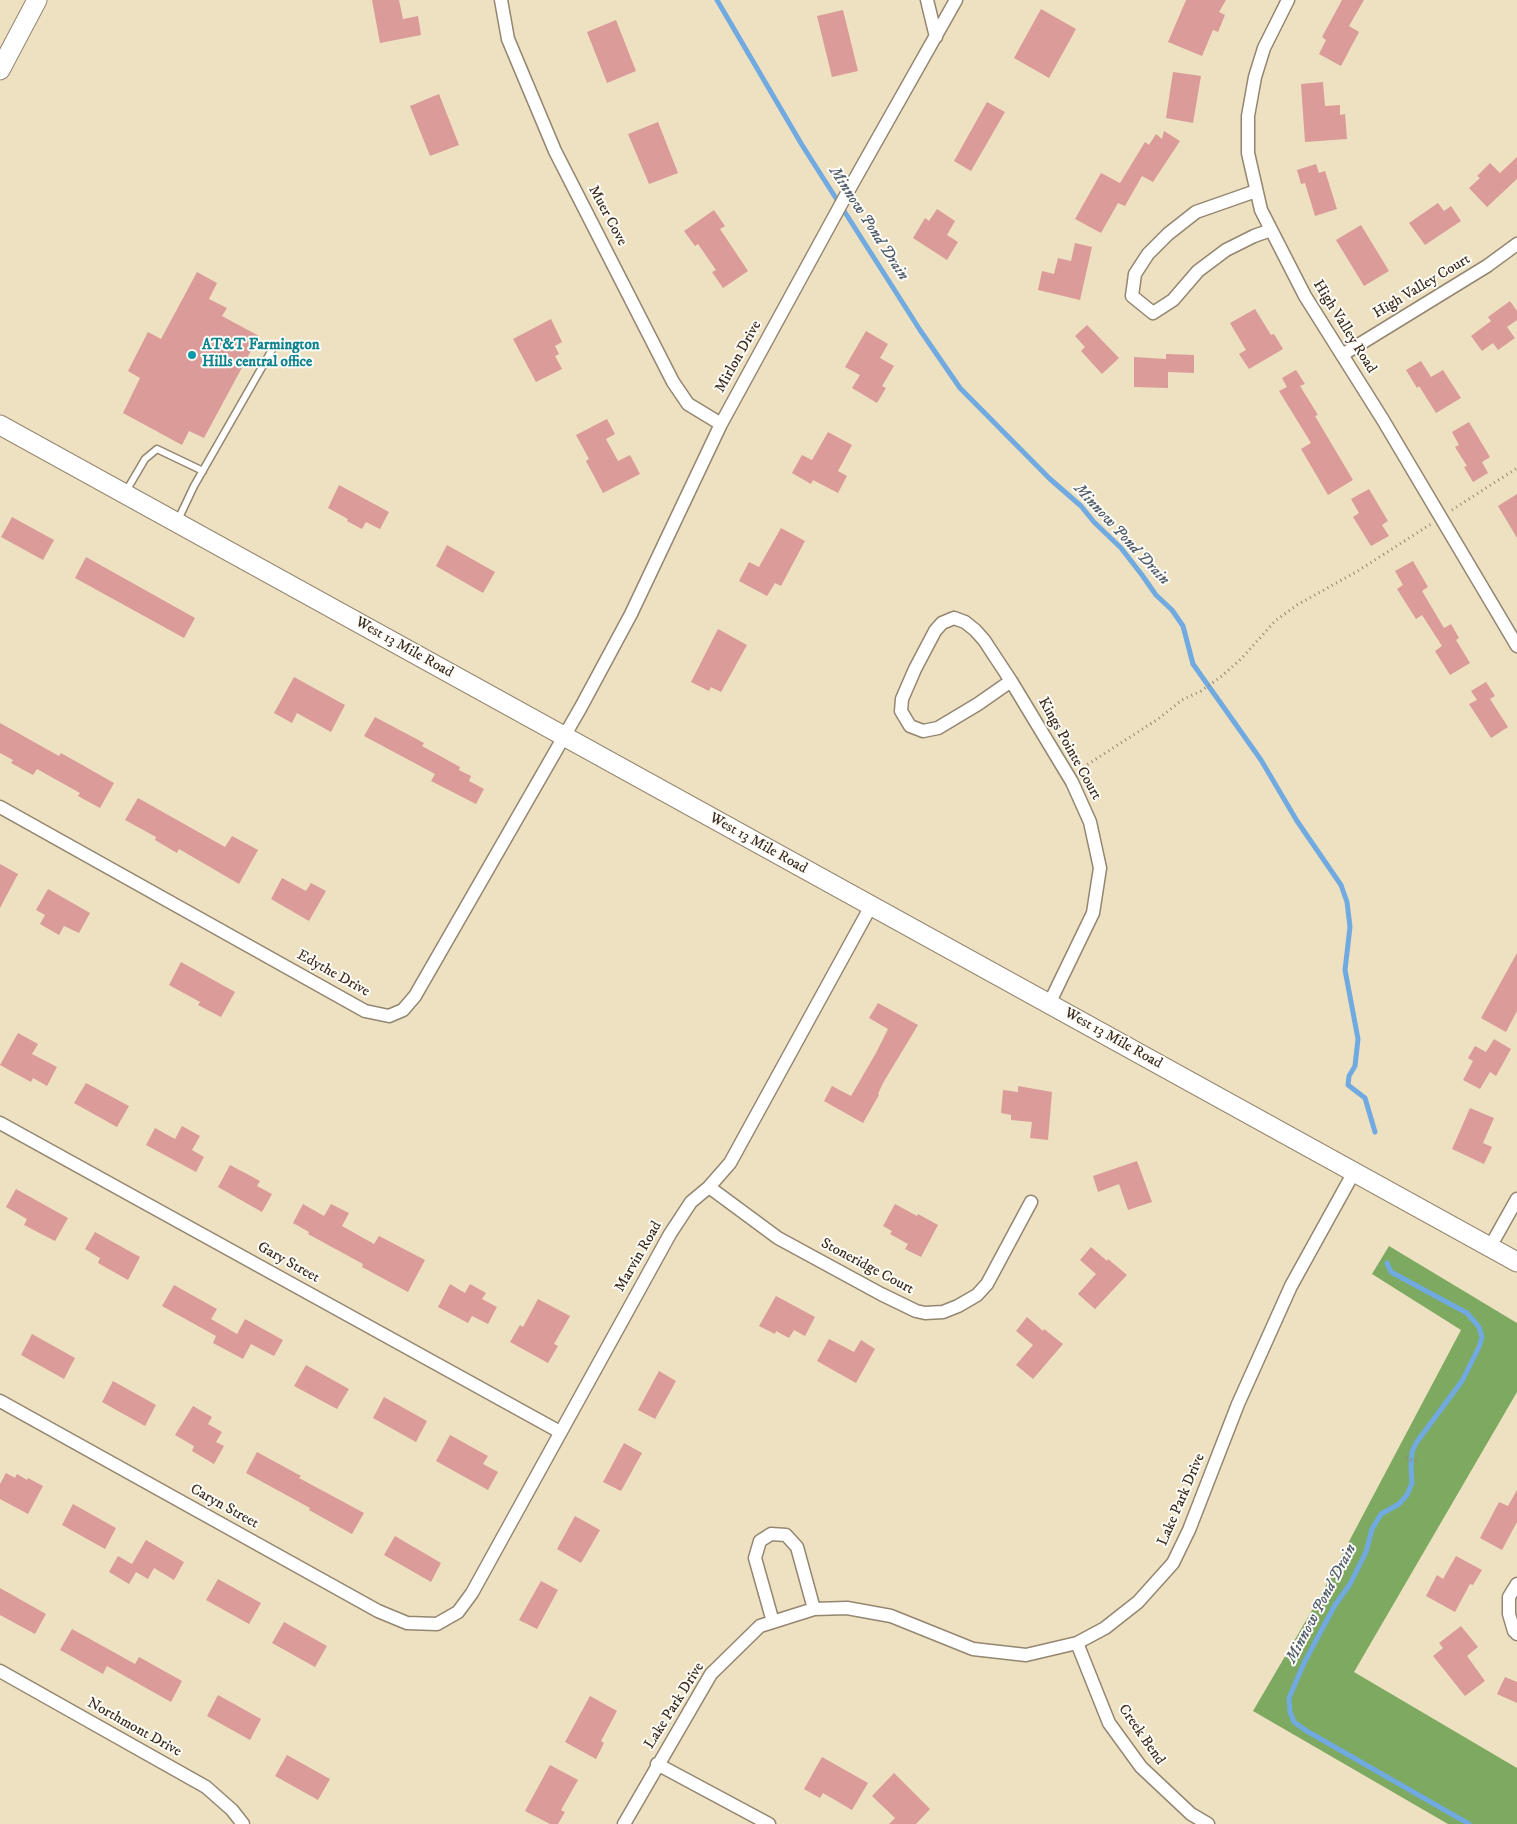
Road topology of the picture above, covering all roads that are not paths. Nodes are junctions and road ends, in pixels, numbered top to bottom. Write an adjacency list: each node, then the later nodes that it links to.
1 (37, 0): 7 (street)
2 (500, 0): 13 (street, Muer Cove)
3 (927, 0): 6 (street)
4 (956, 0): 6 (street, Mirlon Drive)
5 (1288, 0): 8 (street, High Valley Road)
6 (936, 37): 13 (street, Mirlon Drive)
7 (0, 70)
8 (1256, 191): 9 (street, High Valley Road); 9 (street)
9 (1271, 230): 12 (street, High Valley Road)
10 (1517, 244): 12 (street, High Valley Court)
11 (273, 348): 15 (lane)
12 (1342, 355): 18 (street, High Valley Road)
13 (721, 424): 20 (street, Mirlon Drive)
14 (0, 425): 16 (street, West 13 Mile Road)
15 (203, 472): 16 (lane); 17 (lane)
16 (124, 494): 17 (street, West 13 Mile Road)
17 (176, 523): 20 (street, West 13 Mile Road)
18 (1517, 646)
19 (1011, 681): 19 (street, Kings Pointe Court); 23 (street, Kings Pointe Court)
20 (564, 737): 21 (street, Edythe Drive); 22 (street, West 13 Mile Road)
21 (0, 807)
22 (871, 906): 23 (street, West 13 Mile Road); 26 (street, Marvin Road)
23 (1049, 1004): 25 (street, West 13 Mile Road)
24 (0, 1123): 32 (street, Gary Street)
25 (1354, 1172): 29 (street, West 13 Mile Road); 38 (street, Lake Park Drive)
26 (708, 1187): 28 (street, Stoneridge Court); 32 (street, Marvin Road)
27 (1517, 1199): 29 (street)
28 (1031, 1202)
29 (1490, 1247): 30 (street, West 13 Mile Road)
30 (1517, 1262)
31 (0, 1401): 36 (street, Caryn Street)
32 (560, 1432): 36 (street, Marvin Road)
33 (1517, 1584): 37 (street)
34 (814, 1609): 35 (street, Lake Park Drive); 35 (street); 38 (street, Lake Park Drive)
35 (773, 1622): 40 (street, Lake Park Drive)
36 (437, 1624)
37 (1517, 1634)
38 (1076, 1643): 44 (street, Creek Bend)
39 (0, 1671): 41 (street, Northmont Drive)
40 (657, 1764): 42 (street, Lake Park Drive); 43 (street)
41 (243, 1824)
42 (624, 1824)
43 (769, 1824)
44 (1208, 1824)

